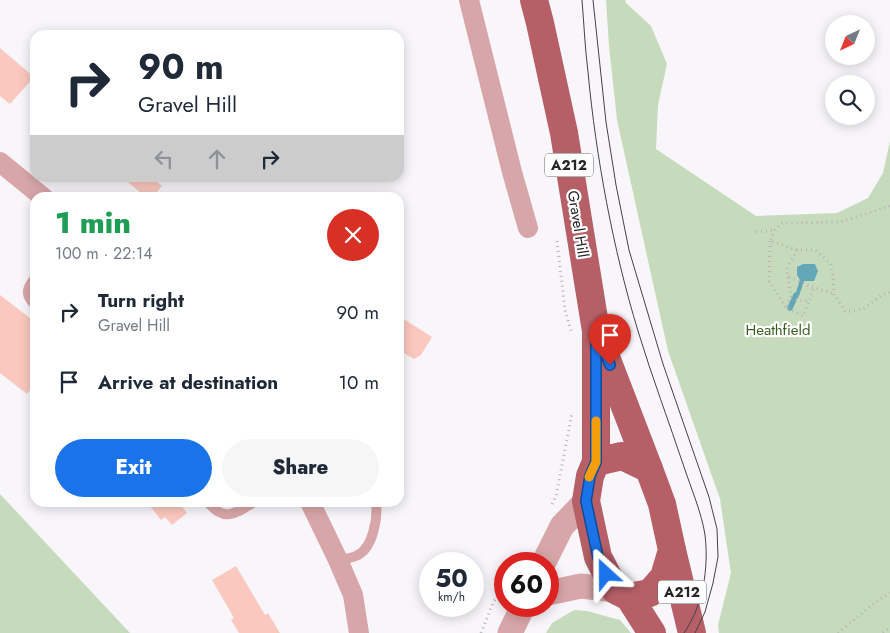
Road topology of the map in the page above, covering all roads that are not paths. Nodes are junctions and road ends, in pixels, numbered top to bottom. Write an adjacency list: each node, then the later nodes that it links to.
1 (469, 0): 5 (street)
2 (534, 0): 8 (main road, Gravel Hill / A212)
3 (0, 162): 4 (street)
4 (37, 192)
5 (528, 228)
6 (30, 284): 7 (lane)
7 (30, 300)
8 (585, 334): 9 (main road, Gravel Hill / A212); 10 (main road, Gravel Hill / A212)
9 (596, 462): 10 (main road); 11 (main road, Gravel Hill / A212)
10 (650, 469): 16 (main road, Gravel Hill / A212)
11 (586, 501): 17 (street); 20 (main road, Gravel Hill / A212)
12 (212, 507): 13 (lane)
13 (246, 507)
14 (312, 507): 18 (street)
15 (376, 507): 18 (lane)
16 (672, 550): 20 (main road, Gravel Hill / A212); 23 (main road, A212)
17 (538, 552)
18 (338, 560): 21 (street)
19 (559, 591): 20 (street)
20 (622, 594): 22 (main road, A212)
21 (359, 633)
22 (652, 633)
23 (692, 633)

